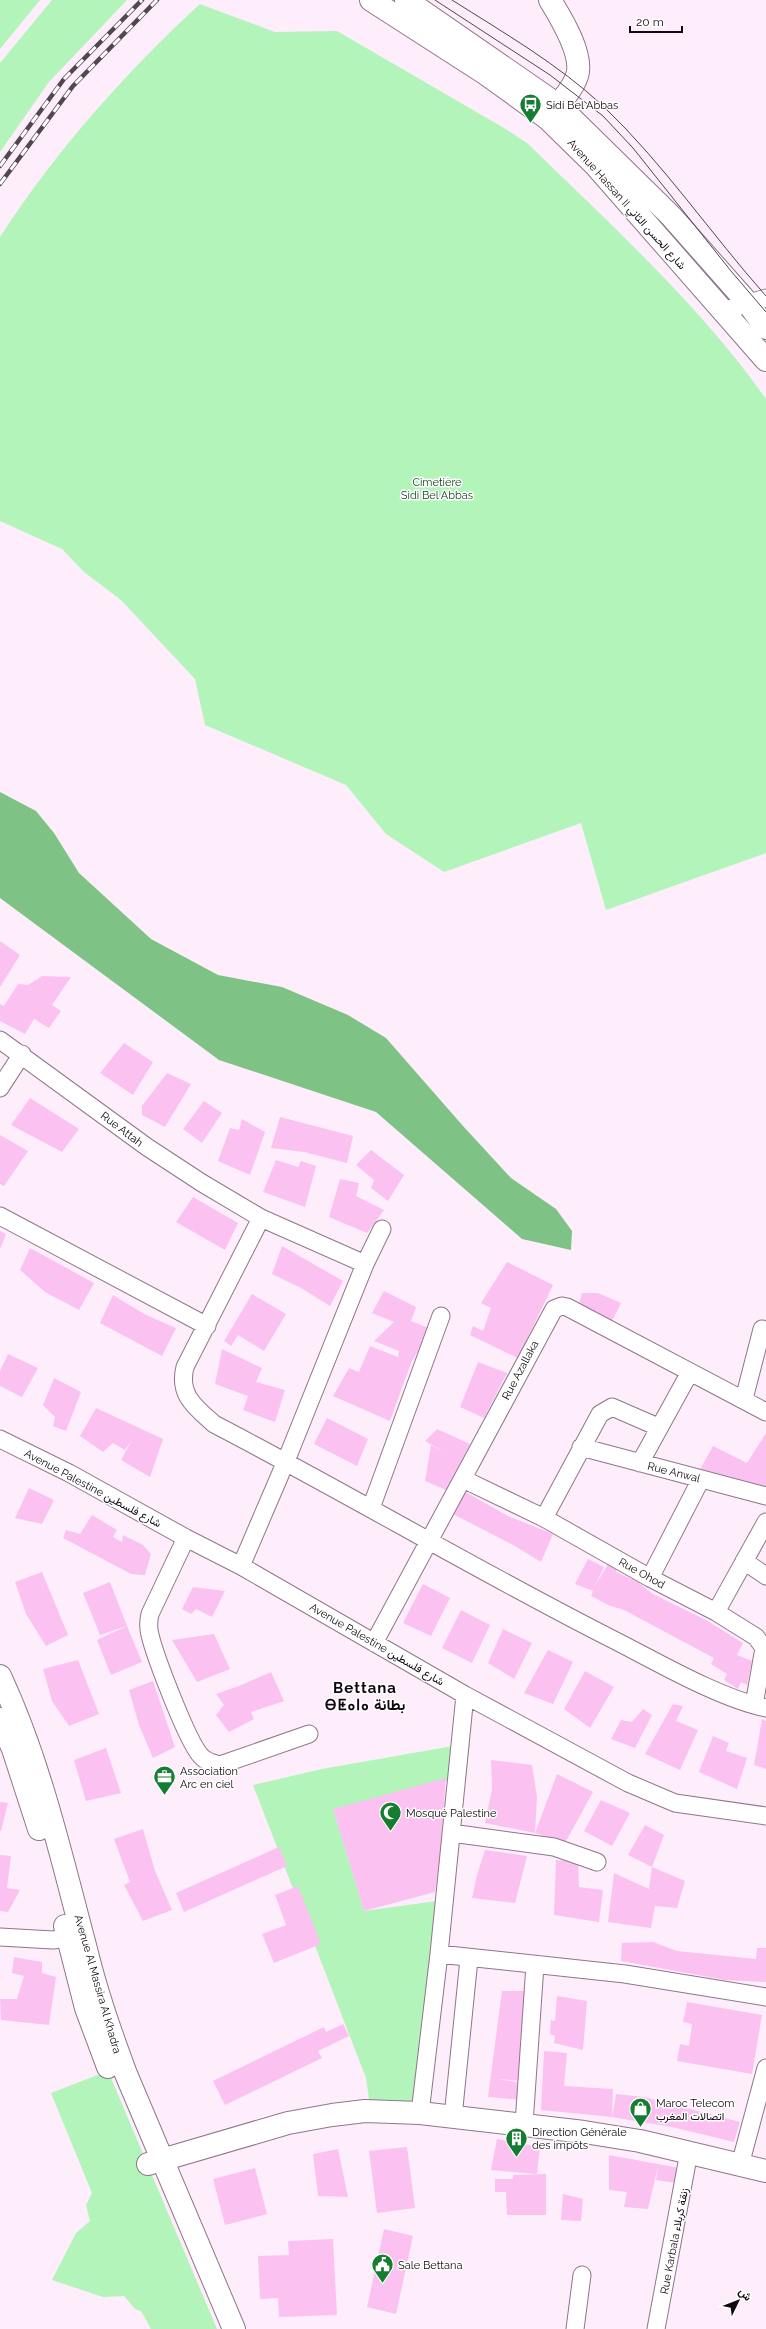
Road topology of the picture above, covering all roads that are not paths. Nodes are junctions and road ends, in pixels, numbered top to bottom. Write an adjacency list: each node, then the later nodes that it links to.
1 (371, 0): 4 (main road, Avenue Hassan II شارع الحسن الثاني)
2 (406, 0): 4 (main road, Avenue Hassan II شارع الحسن الثاني)
3 (550, 0): 4 (main road)
4 (552, 111): 5 (main road, Avenue Hassan II شارع الحسن الثاني); 6 (main road, Avenue Hassan II شارع الحسن الثاني)
5 (756, 300): 6 (street); 7 (main road, Avenue Hassan II شارع الحسن الثاني)
6 (724, 312): 8 (main road, Avenue Hassan II شارع الحسن الثاني)
7 (766, 328)
8 (766, 360)
9 (0, 1040): 10 (street, Rue Attah)
10 (22, 1054): 11 (street); 13 (street, Rue Attah)
11 (0, 1088)
12 (0, 1216): 17 (street)
13 (261, 1218): 15 (street, Rue Attah); 17 (street)
14 (382, 1229): 15 (street)
15 (365, 1264): 25 (street)
16 (441, 1316): 30 (street)
17 (207, 1326): 25 (street)
18 (762, 1329): 20 (street)
19 (690, 1372): 20 (street, Rue Azallaka); 22 (street); 27 (street, Rue Azallaka)
20 (744, 1399): 21 (street, Rue Azallaka)
21 (766, 1412)
22 (658, 1427): 24 (street); 26 (street)
23 (0, 1439): 33 (street, Avenue Palestine شارع فلسطين)
24 (581, 1447): 26 (street, Rue Anwal); 31 (street)
25 (286, 1461): 30 (street); 36 (street)
26 (640, 1463): 28 (street, Rue Anwal)
27 (463, 1479): 31 (street, Rue Ohod); 34 (street, Rue Azallaka)
28 (701, 1479): 29 (street, Rue Anwal); 38 (street)
29 (766, 1496)
30 (371, 1508): 34 (street)
31 (544, 1518): 38 (street, Rue Ohod)
32 (766, 1522): 35 (street)
33 (186, 1538): 36 (street, Avenue Palestine شارع فلسطين); 45 (street)
34 (429, 1541): 40 (street, Rue Azallaka); 43 (street)
35 (744, 1561): 37 (street); 39 (street)
36 (241, 1566): 40 (street, Avenue Palestine شارع فلسطين)
37 (766, 1576)
38 (650, 1578): 39 (street, Rue Ohod)
39 (716, 1612): 43 (street, Rue Ohod)
40 (374, 1643): 42 (street, Avenue Palestine شارع فلسطين)
41 (0, 1676): 50 (main road, Avenue Al Massira Al Khadra)
42 (465, 1694): 46 (street, Avenue Palestine شارع فلسطين); 47 (street)
43 (760, 1706)
44 (0, 1719): 50 (main road, Avenue Al Massira Al Khadra)
45 (309, 1734)
46 (766, 1816)
47 (451, 1833): 48 (street); 51 (street)
48 (597, 1862)
49 (0, 1937): 50 (street)
50 (75, 1937): 61 (main road, Avenue Al Massira Al Khadra)
51 (439, 1954): 52 (street); 57 (street)
52 (469, 1959): 53 (street); 58 (street)
53 (536, 1965): 54 (street); 59 (street)
54 (766, 1997)
55 (766, 2068): 56 (street)
56 (763, 2092): 62 (street)
57 (420, 2113): 58 (main road); 61 (main road)
58 (453, 2117): 59 (main road)
59 (524, 2124): 60 (main road)
60 (689, 2152): 62 (main road); 68 (street, Rue Karbala زنقة كربلاء)
61 (155, 2162): 65 (main road, Avenue Al Massira Al Khadra); 66 (main road, Avenue Al Massira Al Khadra)
62 (740, 2165): 63 (main road)
63 (766, 2171)
64 (582, 2275): 67 (street)
65 (219, 2329)
66 (234, 2329)
67 (575, 2329)
68 (656, 2329)

